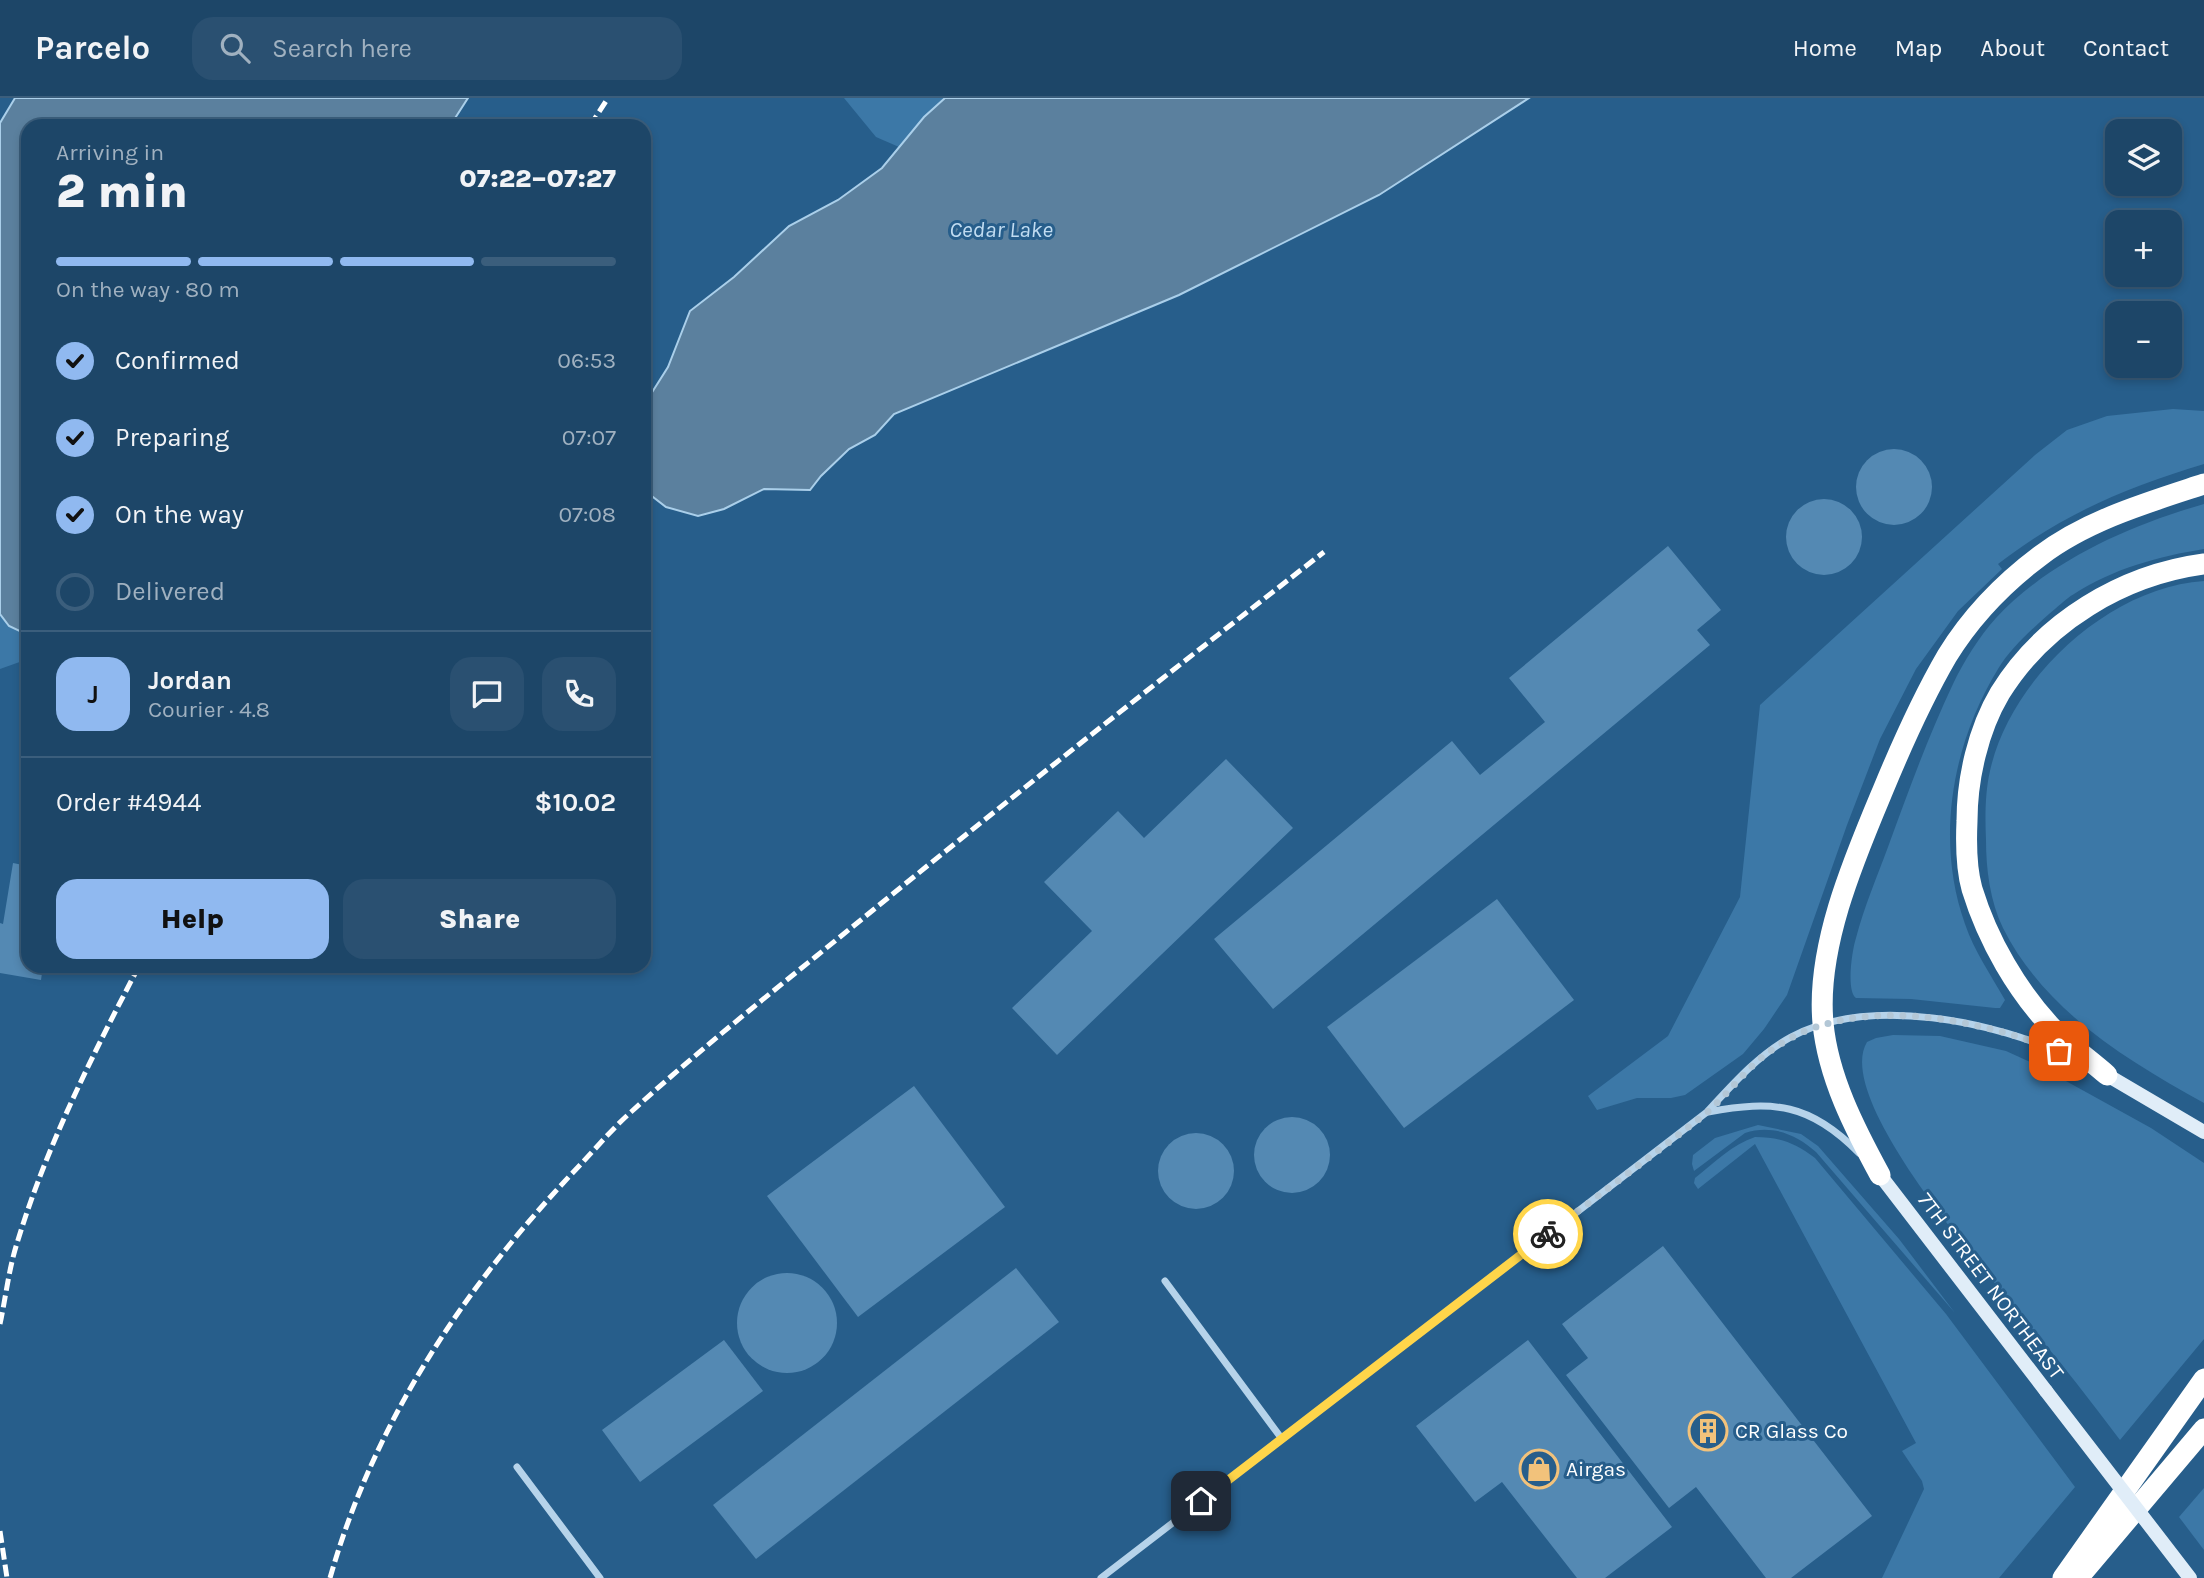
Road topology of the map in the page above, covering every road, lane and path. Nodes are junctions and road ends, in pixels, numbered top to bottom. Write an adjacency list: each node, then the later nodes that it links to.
1 (2204, 484): 3 (highway)
2 (2204, 564): 4 (highway)
3 (1823, 1024): 4 (street); 5 (street); 7 (highway)
4 (2107, 1075): 6 (main road)
5 (1707, 1112): 7 (street, 7TH STREET NORTHEAST); 11 (street)
6 (2204, 1132)
7 (1880, 1175): 17 (main road, 7TH STREET NORTHEAST, bridge)
8 (1165, 1281): 11 (street)
9 (2204, 1379): 15 (highway)
10 (2204, 1429): 16 (highway)
11 (1282, 1439): 14 (street)
12 (517, 1467): 13 (street)
13 (600, 1578)
14 (1101, 1578)
15 (2063, 1578)
16 (2078, 1578)
17 (2190, 1578)

